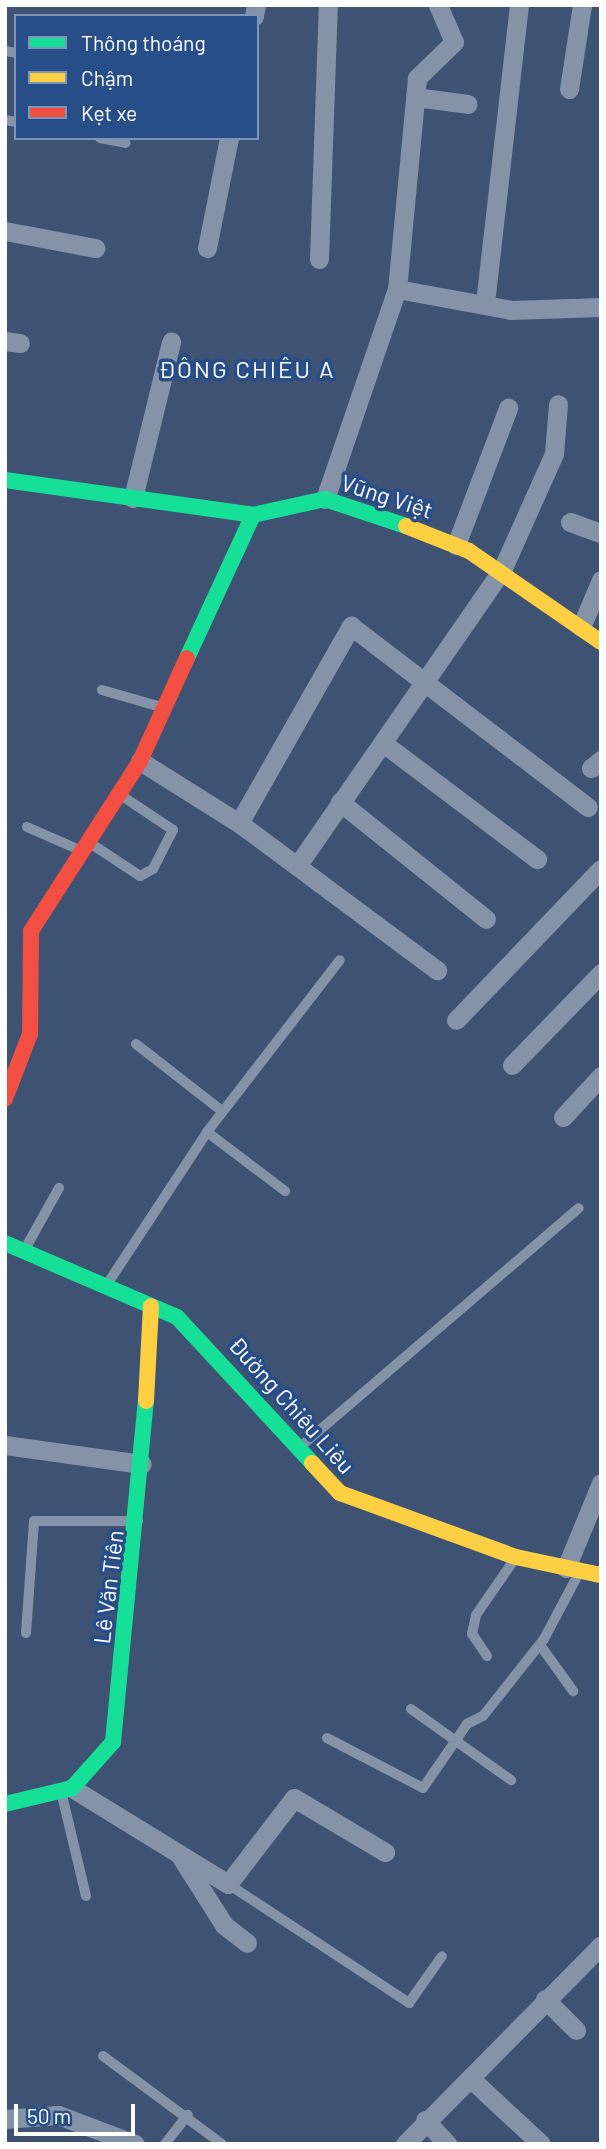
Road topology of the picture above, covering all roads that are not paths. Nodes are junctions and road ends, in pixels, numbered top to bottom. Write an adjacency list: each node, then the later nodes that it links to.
1 (328, 5): 14 (street)
2 (438, 5): 6 (street)
3 (519, 5): 16 (street)
4 (582, 5): 5 (street)
5 (569, 89)
6 (415, 97): 7 (street); 15 (street)
7 (468, 104)
8 (110, 140): 10 (lane)
9 (229, 140): 13 (street)
10 (126, 143)
11 (5, 231): 12 (street)
12 (95, 248)
13 (207, 248)
14 (319, 259)
15 (397, 289): 16 (street); 23 (street)
16 (485, 303): 17 (street)
17 (601, 306)
18 (171, 342): 22 (street)
19 (558, 404): 28 (street)
20 (508, 408): 27 (street)
21 (5, 480): 22 (street, Vũng Việt)
22 (133, 498): 24 (street, Vũng Việt)
23 (325, 499): 24 (street, Vũng Việt); 27 (street, Vũng Việt)
24 (253, 515): 34 (street)
25 (570, 522): 26 (street)
26 (601, 533)
27 (456, 545): 28 (street, Vũng Việt)
28 (502, 570): 30 (street, Vũng Việt); 32 (street)
29 (601, 580): 30 (street)
30 (581, 627): 31 (street, Vũng Việt)
31 (601, 642)
32 (423, 680): 35 (street); 39 (street); 40 (street)
33 (102, 690): 34 (lane)
34 (165, 709): 36 (street)
35 (383, 744): 38 (street); 43 (street)
36 (141, 761): 37 (street); 40 (street)
37 (119, 794): 42 (street); 42 (lane)
38 (340, 802): 44 (street); 46 (street)
39 (588, 807)
40 (239, 823): 44 (street)
41 (27, 827): 42 (lane)
42 (85, 846): 54 (street)
43 (537, 859)
44 (297, 866): 48 (street)
45 (601, 869): 50 (street)
46 (486, 919)
47 (341, 960): 55 (lane)
48 (437, 970)
49 (601, 973): 52 (street)
50 (456, 1020)
51 (136, 1044): 55 (lane)
52 (512, 1065)
53 (601, 1076): 56 (street)
54 (5, 1099)
55 (222, 1111): 57 (lane)
56 (563, 1117)
57 (207, 1132): 59 (lane); 63 (lane)
58 (59, 1188): 62 (lane)
59 (285, 1191)
60 (579, 1208): 66 (lane)
61 (5, 1243): 62 (street, Đường Chiêu Liêu)
62 (24, 1252): 63 (street, Đường Chiêu Liêu)
63 (105, 1287): 64 (street, Đường Chiêu Liêu)
64 (152, 1306): 66 (street, Đường Chiêu Liêu); 67 (street, Lê Văn Tiên)
65 (5, 1445): 67 (street)
66 (296, 1450): 70 (street, Đường Chiêu Liêu)
67 (142, 1464): 69 (street, Lê Văn Tiên)
68 (601, 1483): 71 (street)
69 (139, 1521): 73 (lane); 81 (street, Lê Văn Tiên)
70 (516, 1557): 71 (street, Đường Chiêu Liêu); 75 (lane)
71 (574, 1569): 72 (street, Đường Chiêu Liêu); 74 (lane)
72 (601, 1575)
73 (26, 1633)
74 (540, 1645): 76 (lane); 79 (lane)
75 (487, 1656)
76 (573, 1691)
77 (411, 1709): 79 (lane)
78 (327, 1738): 79 (lane)
79 (454, 1740): 80 (lane)
80 (511, 1780)
81 (66, 1789): 82 (street); 84 (street); 86 (lane)
82 (5, 1804)
83 (386, 1852): 85 (street)
84 (179, 1854): 85 (street); 87 (street)
85 (228, 1884): 89 (lane)
86 (86, 1896)
87 (247, 1943)
88 (601, 1945): 90 (street)
89 (442, 1956)
90 (545, 1999): 91 (street); 93 (street)
91 (576, 2030)
92 (103, 2056): 94 (lane)
93 (470, 2078): 96 (street); 102 (street)
94 (188, 2115): 98 (lane); 99 (lane)
95 (5, 2119): 97 (street)
96 (425, 2120): 100 (street); 101 (street)
97 (135, 2144)
98 (165, 2144)
99 (222, 2144)
100 (405, 2144)
101 (447, 2144)
102 (541, 2144)

